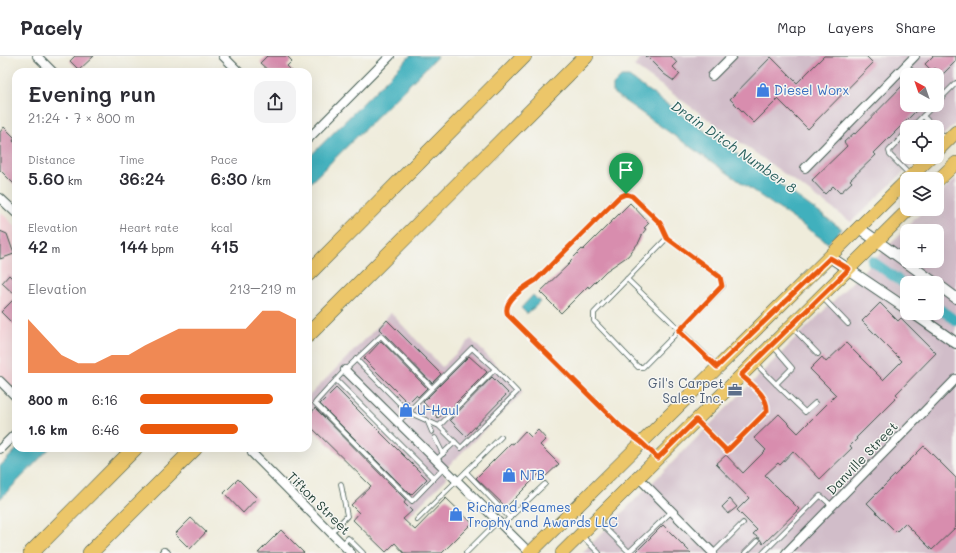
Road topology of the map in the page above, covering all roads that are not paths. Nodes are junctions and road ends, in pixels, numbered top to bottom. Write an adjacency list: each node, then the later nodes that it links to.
1 (37, 56): 9 (street)
2 (223, 56): 10 (street)
3 (390, 56): 19 (street)
4 (524, 56): 38 (highway)
5 (586, 56): 48 (highway)
6 (732, 56): 12 (street)
7 (915, 56): 8 (street)
8 (906, 65): 11 (lane); 25 (street)
9 (48, 68)
10 (236, 68)
11 (909, 68)
12 (712, 76)
13 (956, 83): 14 (lane)
14 (944, 94)
15 (927, 112): 16 (lane)
16 (923, 116): 17 (lane); 18 (lane)
17 (919, 120)
18 (927, 120)
19 (312, 134)
20 (952, 136): 22 (main road)
21 (900, 139): 26 (lane)
22 (944, 144)
23 (923, 164): 27 (main road)
24 (956, 164): 28 (main road)
25 (805, 168)
26 (903, 172)
27 (915, 172)
28 (944, 175)
29 (900, 186): 33 (main road)
30 (0, 198): 31 (street)
31 (12, 209)
32 (902, 216): 35 (main road)
33 (859, 228): 35 (street); 36 (main road)
34 (667, 238): 40 (lane); 49 (lane); 76 (lane)
35 (877, 241): 37 (main road); 39 (street)
36 (830, 258): 37 (street); 55 (main road)
37 (849, 269): 42 (main road); 44 (street)
38 (312, 270)
39 (925, 276)
40 (627, 279): 49 (lane); 49 (lane)
41 (944, 290): 43 (street)
42 (821, 296): 46 (lane); 47 (main road)
43 (956, 298)
44 (900, 304)
45 (923, 320): 50 (street)
46 (848, 324)
47 (791, 326): 51 (main road); 52 (lane)
48 (312, 331)
49 (679, 331): 55 (lane)
50 (956, 343)
51 (772, 345): 54 (main road); 62 (lane)
52 (818, 354)
53 (356, 359): 57 (lane); 63 (lane); 66 (lane)
54 (754, 363): 58 (main road); 62 (lane)
55 (717, 367): 76 (main road)
56 (495, 369): 63 (lane); 70 (lane); 75 (lane)
57 (345, 370): 60 (lane); 69 (street)
58 (741, 375): 68 (main road); 68 (lane)
59 (956, 379): 91 (street, Danville Street)
60 (336, 380): 87 (lane); 87 (lane)
61 (0, 381): 64 (street)
62 (776, 384): 65 (lane)
63 (432, 388): 66 (lane)
64 (12, 393)
65 (815, 403)
66 (408, 412): 67 (lane); 69 (lane)
67 (427, 420): 70 (lane); 71 (lane)
68 (696, 420): 82 (main road)
69 (398, 422): 83 (street)
70 (439, 426): 75 (lane)
71 (432, 432)
72 (12, 437): 77 (street)
73 (501, 437): 85 (lane)
74 (435, 438): 81 (lane)
75 (455, 442): 81 (lane)
76 (641, 442): 82 (lane); 107 (main road)
77 (0, 449)
78 (131, 452): 102 (highway)
79 (191, 452): 103 (highway)
80 (252, 453): 98 (street, Tifton Street)
81 (443, 454): 83 (lane)
82 (658, 458): 86 (main road)
83 (436, 460): 84 (street)
84 (444, 468): 87 (lane); 88 (street)
85 (466, 472): 88 (lane); 93 (lane)
86 (638, 476): 92 (street); 94 (main road)
87 (434, 478)
88 (457, 481): 95 (lane); 96 (street)
89 (341, 484): 98 (lane)
90 (545, 484): 93 (lane)
91 (832, 506): 112 (lane); 113 (street, Danville Street)
92 (672, 511): 94 (lane); 110 (street)
93 (510, 518): 96 (lane)
94 (596, 519): 99 (main road)
95 (417, 520)
96 (500, 523): 106 (lane); 107 (street)
97 (743, 523): 110 (lane)
98 (331, 533): 101 (street, Tifton Street)
99 (581, 535): 108 (main road); 109 (lane)
100 (757, 541): 111 (lane)
101 (342, 544): 104 (street, Tifton Street); 105 (lane)
102 (31, 553)
103 (90, 553)
104 (351, 553)
105 (363, 553)
106 (466, 553)
107 (530, 553)
108 (562, 553)
109 (599, 553)
110 (713, 553)
111 (745, 553)
112 (763, 553)
113 (786, 553)

